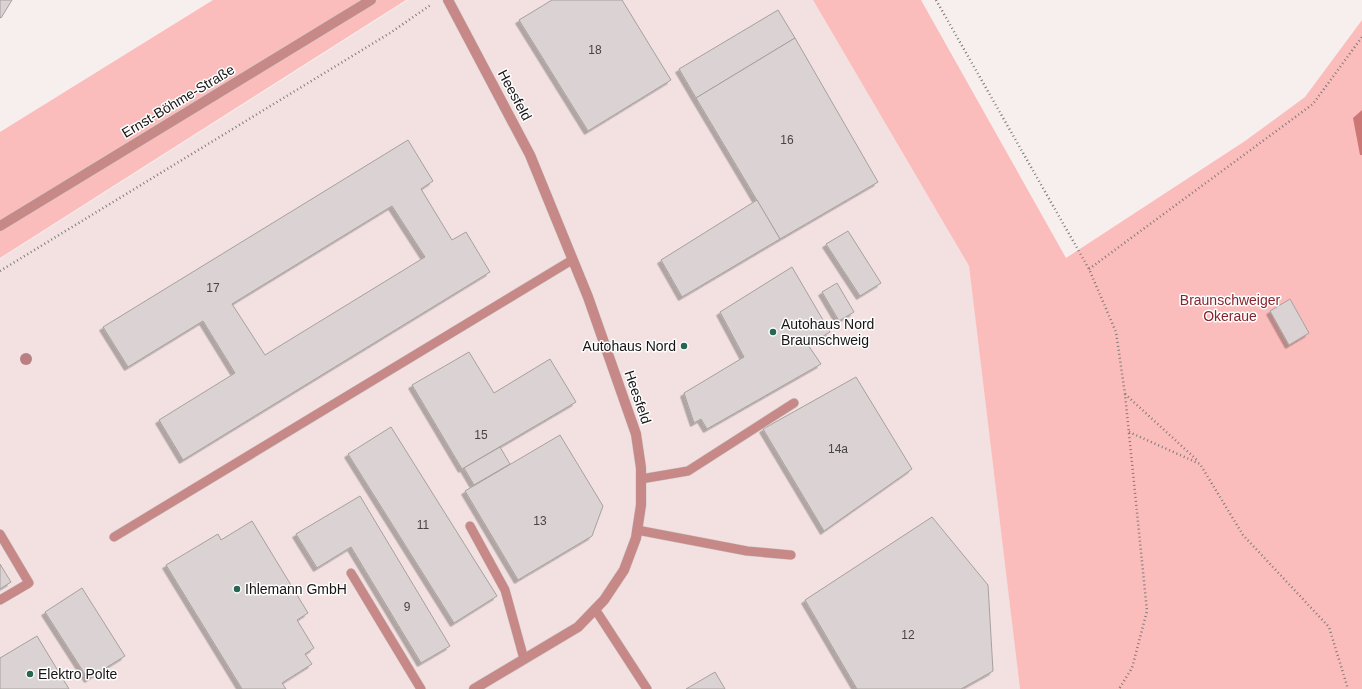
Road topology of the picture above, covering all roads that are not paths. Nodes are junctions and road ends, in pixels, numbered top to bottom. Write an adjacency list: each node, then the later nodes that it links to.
1 (448, 0): 4 (street, Heesfeld)
2 (369, 1): 3 (street, Ernst-Böhme-Straße)
3 (0, 226)
4 (572, 260): 6 (street, Heesfeld); 10 (lane)
5 (794, 403): 6 (lane)
6 (641, 480): 8 (street, Heesfeld)
7 (470, 526): 15 (lane)
8 (637, 530): 11 (lane); 14 (street, Heesfeld)
9 (0, 534): 13 (lane)
10 (114, 537)
11 (791, 555)
12 (352, 573): 16 (lane)
13 (0, 600)
14 (595, 609): 15 (street, Heesfeld); 18 (lane)
15 (524, 659): 17 (street, Heesfeld)
16 (421, 689)
17 (474, 689)
18 (647, 689)

